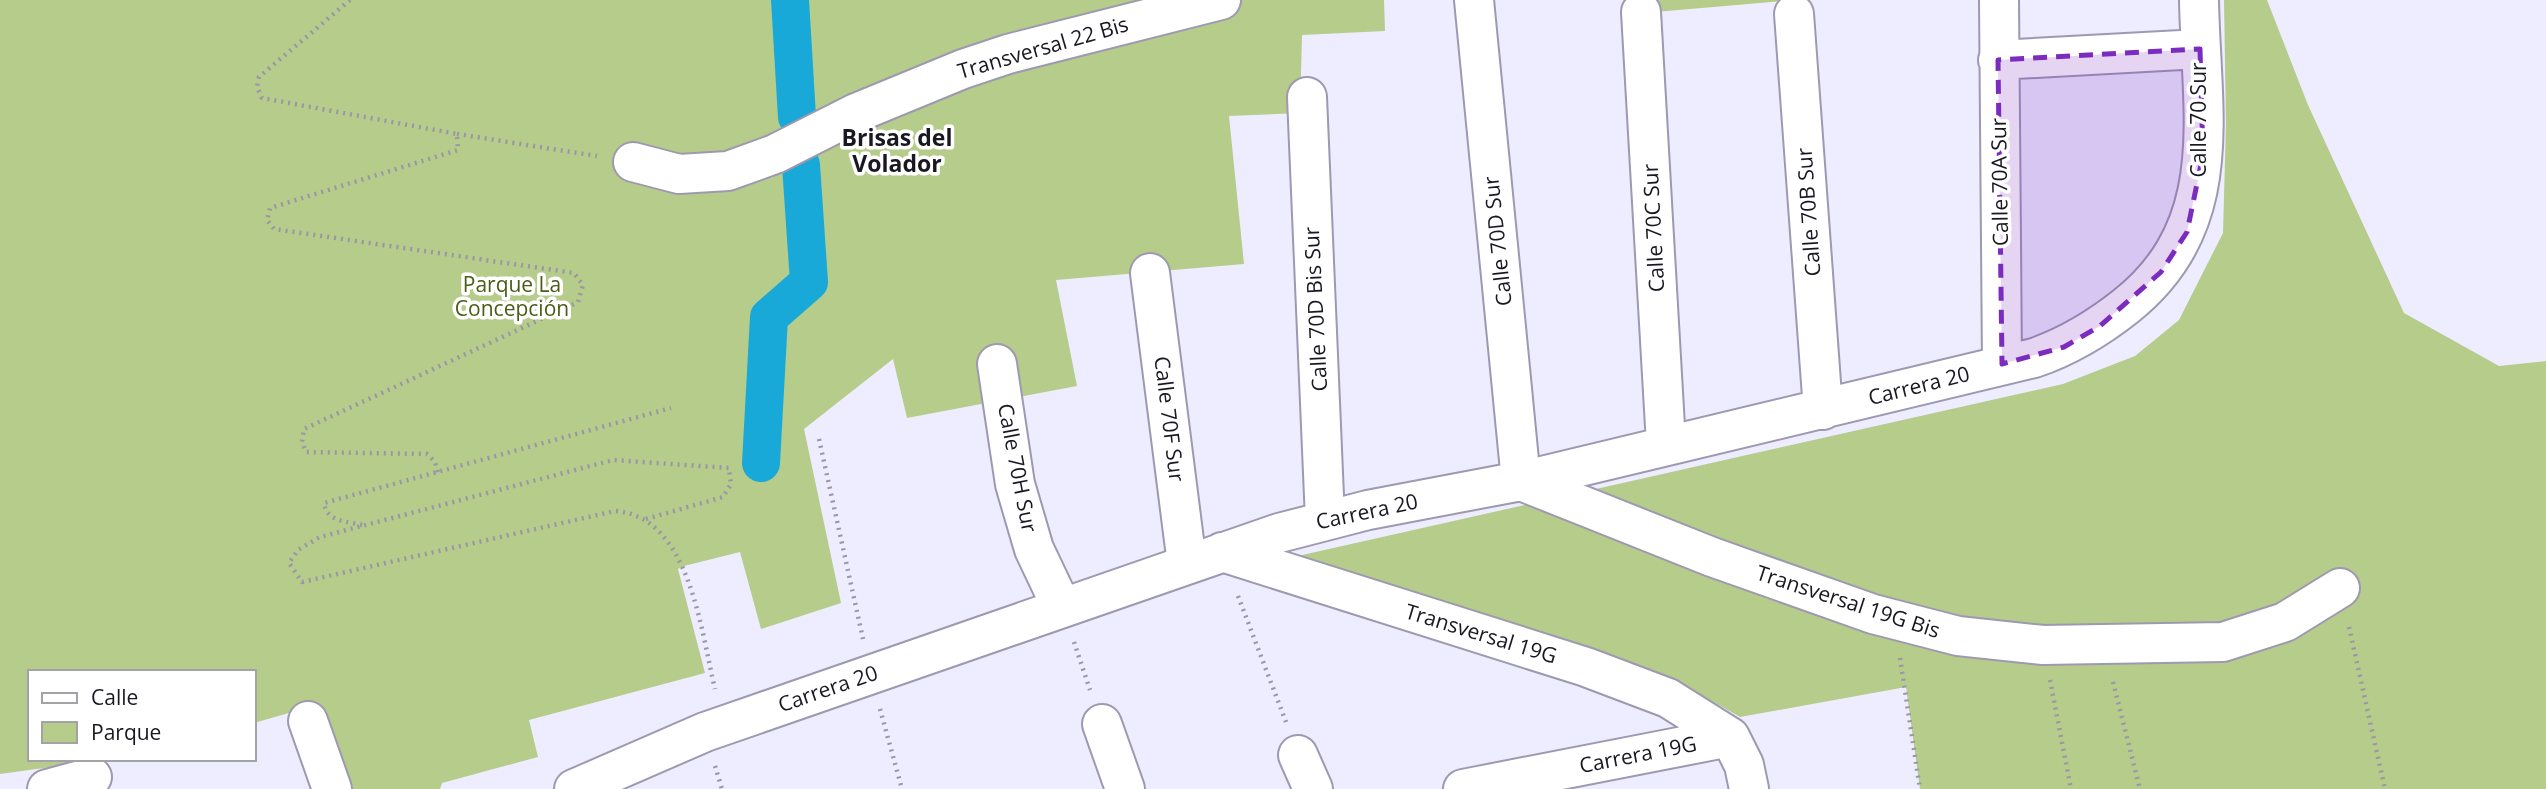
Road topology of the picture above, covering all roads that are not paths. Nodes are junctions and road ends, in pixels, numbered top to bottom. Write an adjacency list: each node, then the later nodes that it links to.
1 (1221, 0): 10 (street, Transversal 22 Bis)
2 (1474, 0): 17 (street, Calle 70D Sur)
3 (1999, 0): 8 (street, Calle 70A Sur)
4 (2199, 0): 7 (street, Calle 70 Sur)
5 (1641, 12): 16 (street, Calle 70C Sur)
6 (1794, 14): 15 (street, Calle 70B Sur)
7 (2200, 49): 8 (street); 11 (street, Calle 70 Sur)
8 (1998, 60): 14 (street, Calle 70A Sur)
9 (1307, 97): 18 (street, Calle 70D Bis Sur)
10 (632, 162)
11 (2161, 272): 14 (street, Carrera 20)
12 (1150, 273): 19 (street, Calle 70F Sur)
13 (997, 364): 21 (street, Calle 70H Sur)
14 (2002, 365): 15 (street, Carrera 20)
15 (1823, 410): 16 (street, Carrera 20)
16 (1666, 444): 17 (street, Carrera 20)
17 (1521, 481): 18 (street, Carrera 20); 20 (street, Transversal 19G Bis)
18 (1325, 520): 19 (street, Carrera 20)
19 (1205, 558): 21 (street, Carrera 20); 24 (street, Transversal 19G)
20 (2340, 588)
21 (1062, 608): 29 (street, Carrera 20)
22 (308, 721): 28 (street)
23 (1102, 724): 30 (street)
24 (1730, 737): 32 (street, Carrera 19G); 33 (street)
25 (1298, 754): 31 (street)
26 (92, 777): 27 (street)
27 (47, 789)
28 (332, 789)
29 (574, 789)
30 (1125, 789)
31 (1313, 789)
32 (1463, 789)
33 (1749, 789)

